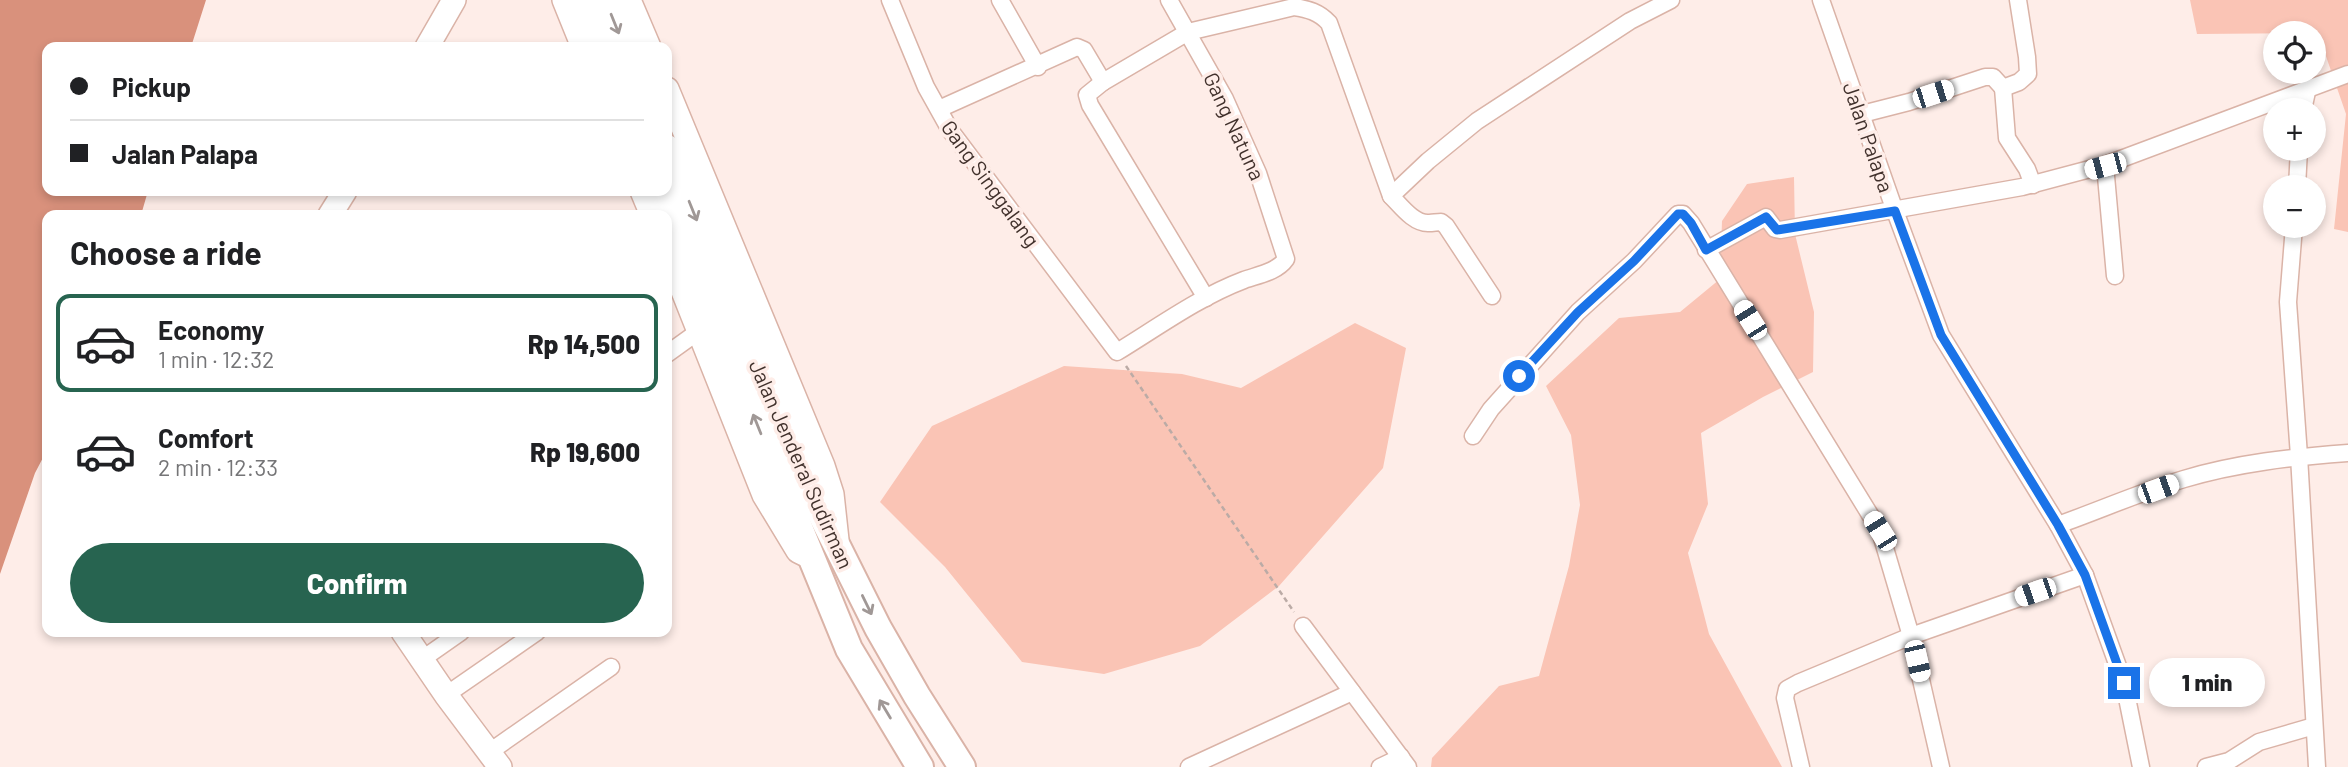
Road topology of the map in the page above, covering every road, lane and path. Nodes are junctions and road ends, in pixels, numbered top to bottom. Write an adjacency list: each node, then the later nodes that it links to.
1 (454, 0): 14 (street)
2 (564, 0): 15 (street)
3 (583, 0): 16 (main road)
4 (606, 0): 17 (main road, one-way to 17)
5 (629, 0): 18 (street)
6 (890, 0): 26 (street, Gang Singgalang)
7 (1000, 0): 19 (street)
8 (1169, 0): 13 (street, Gang Natuna)
9 (1671, 0): 31 (street)
10 (1821, 0): 27 (street, Jalan Palapa)
11 (2018, 0): 23 (street)
12 (1294, 4): 13 (street); 31 (street)
13 (1188, 32): 21 (street); 39 (street, Gang Natuna)
14 (430, 42)
15 (581, 42)
16 (600, 42)
17 (623, 42)
18 (647, 42)
19 (1038, 67): 21 (street); 26 (street)
20 (2348, 74): 22 (street)
21 (1103, 82): 39 (street)
22 (2308, 87): 24 (street); 29 (street)
23 (2003, 88): 27 (street); 30 (street)
24 (2306, 98)
25 (672, 101): 48 (street)
26 (939, 109): 42 (street, Gang Singgalang)
27 (1861, 114): 32 (street, Jalan Palapa)
28 (672, 161): 46 (main road, Jalan Jenderal Sudirman, one-way to 46)
29 (2105, 166): 30 (street); 37 (street)
30 (2033, 185): 32 (street)
31 (1391, 196): 38 (street)
32 (1895, 211): 35 (street); 47 (street, Jalan Palapa)
33 (672, 215): 46 (main road, Jalan Jenderal Sudirman, one-way to 33)
34 (2293, 238): 45 (street)
35 (1706, 250): 43 (street); 52 (street)
36 (672, 264): 40 (street)
37 (2115, 276)
38 (1492, 296)
39 (1206, 298): 42 (street)
40 (699, 331): 41 (street); 49 (street)
41 (672, 351)
42 (1117, 352): 51 (path)
43 (1473, 436)
44 (2348, 453): 45 (street)
45 (2299, 456): 47 (street); 60 (street)
46 (793, 483): 48 (main road, Jalan Jenderal Sudirman); 49 (main road, Jalan Jenderal Sudirman)
47 (2058, 525): 50 (street, Jalan Palapa)
48 (837, 546): 64 (main road, Jalan Jenderal Sudirman, one-way to 64)
49 (813, 560): 63 (main road, Jalan Jenderal Sudirman, one-way to 49)
50 (2085, 575): 52 (street); 69 (street, Jalan Palapa)
51 (1303, 626): 58 (street)
52 (1911, 636): 67 (street); 68 (street)
53 (406, 637): 56 (street)
54 (454, 637): 56 (street)
55 (530, 637): 59 (street)
56 (421, 660): 59 (street)
57 (611, 667): 61 (street)
58 (1352, 692): 62 (street); 65 (street)
59 (446, 695): 61 (street)
60 (2314, 726): 70 (street); 71 (street)
61 (494, 760)
62 (1405, 762): 66 (street)
63 (920, 767)
64 (962, 767)
65 (1189, 767)
66 (1380, 767)
67 (1801, 767)
68 (1941, 767)
69 (2141, 767)
70 (2207, 767)
71 (2316, 767)

